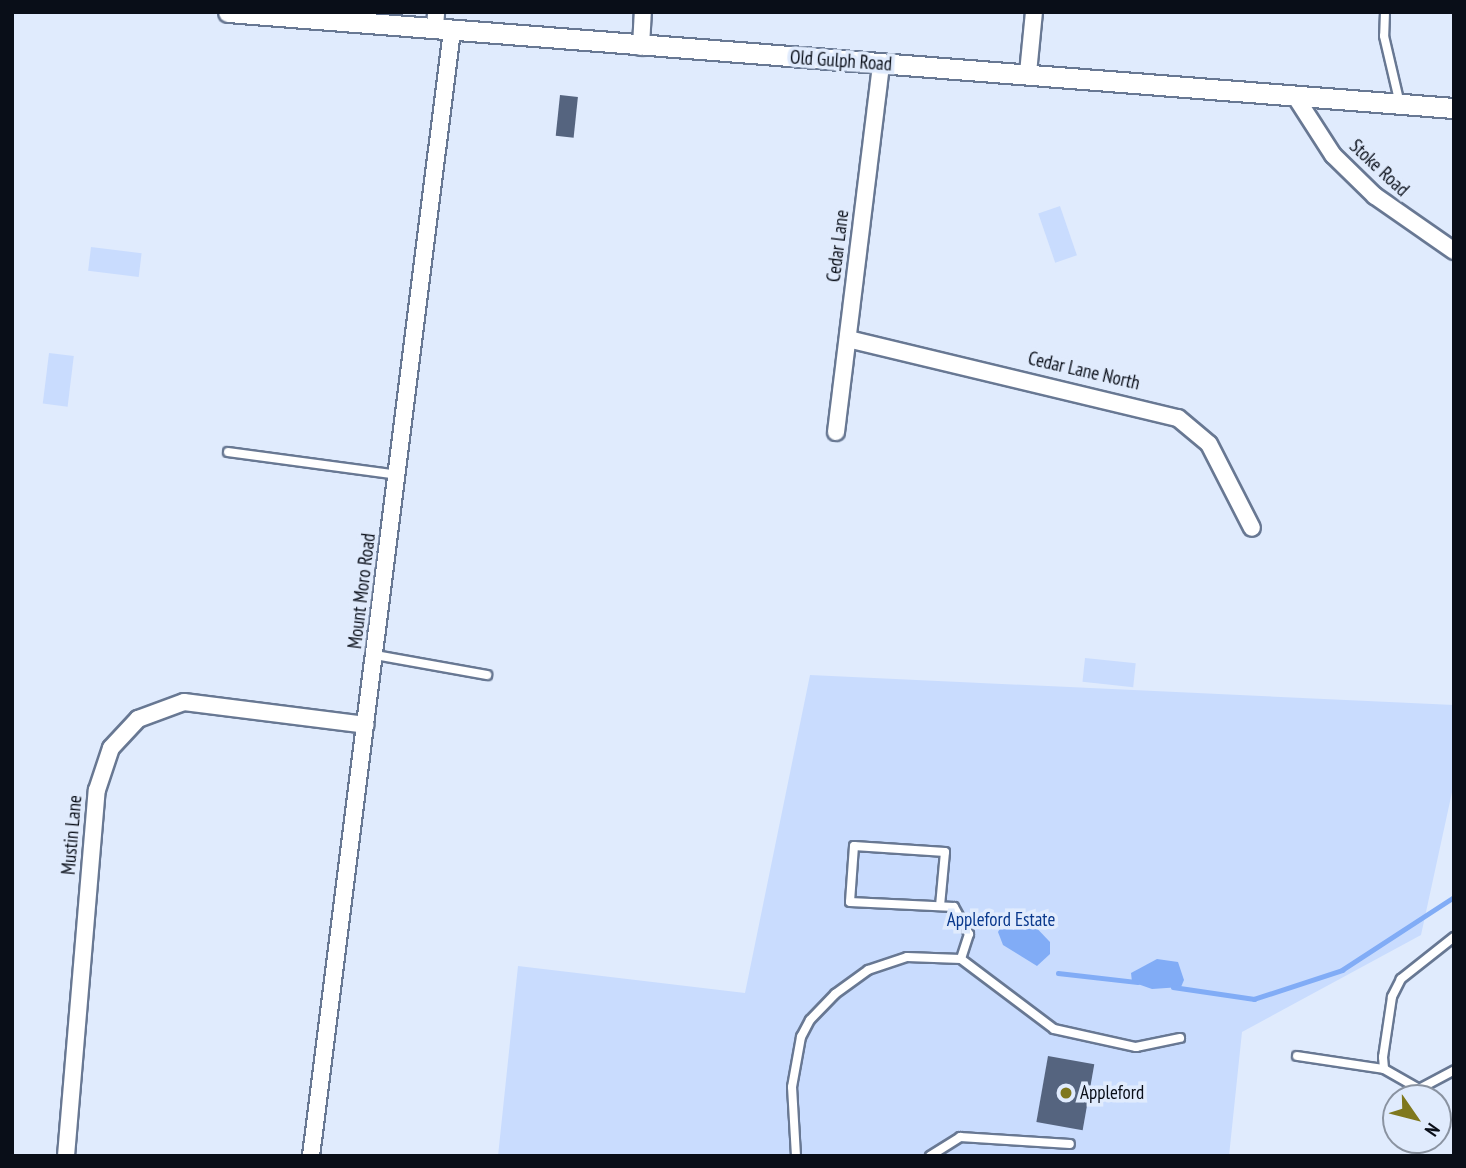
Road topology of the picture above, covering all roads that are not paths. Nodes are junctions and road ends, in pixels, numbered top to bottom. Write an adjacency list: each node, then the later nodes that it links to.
1 (228, 12): 5 (street, Old Gulph Road)
2 (643, 12): 6 (street)
3 (1034, 12): 8 (street)
4 (1385, 12): 10 (lane)
5 (441, 24): 6 (street, Old Gulph Road); 16 (street, Mount Moro Road)
6 (641, 47): 7 (street, Old Gulph Road)
7 (881, 65): 8 (street, Old Gulph Road); 13 (street, Cedar Lane)
8 (1028, 73): 9 (street, Old Gulph Road)
9 (1295, 96): 10 (street, Old Gulph Road); 12 (street, Stoke Road)
10 (1399, 104): 11 (street, Old Gulph Road)
11 (1454, 108)
12 (1454, 250)
13 (848, 339): 14 (street, Cedar Lane); 17 (street, Cedar Lane North)
14 (836, 432)
15 (228, 452): 16 (lane)
16 (398, 475): 18 (street, Mount Moro Road)
17 (1252, 528)
18 (375, 654): 19 (lane); 20 (street, Mount Moro Road)
19 (487, 676)
20 (366, 725): 29 (street, Mustin Lane); 30 (street, Mount Moro Road)
21 (940, 906): 21 (lane); 23 (lane)
22 (1454, 937): 26 (lane)
23 (961, 959): 24 (lane); 31 (lane)
24 (1180, 1038)
25 (1297, 1056): 26 (lane)
26 (1384, 1069): 27 (lane)
27 (1454, 1070)
28 (1070, 1144): 32 (lane)
29 (66, 1156)
30 (311, 1156)
31 (796, 1156)
32 (930, 1156)

